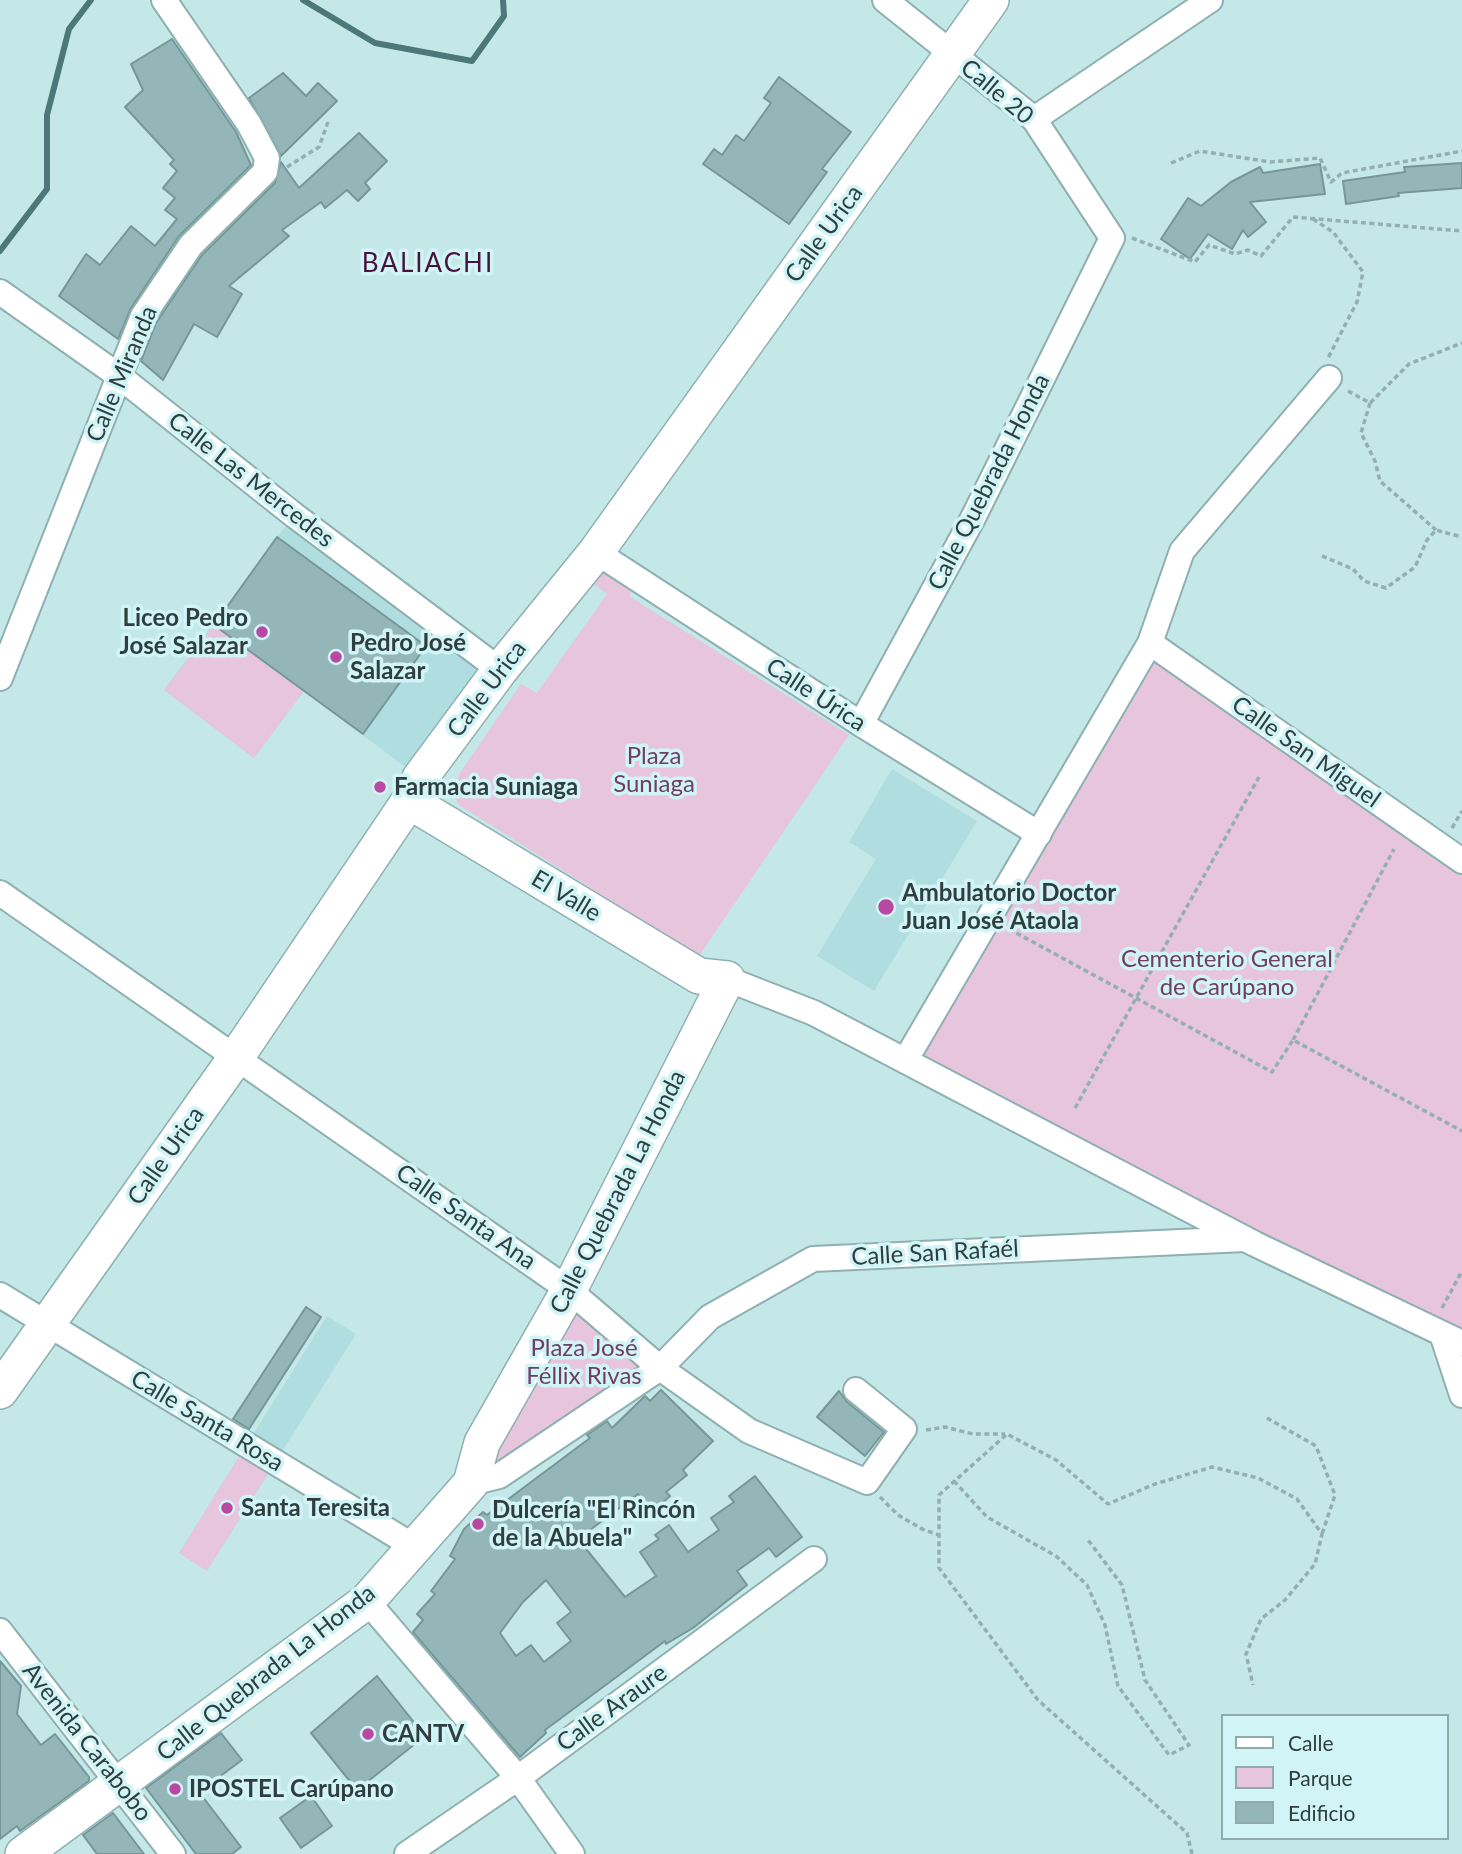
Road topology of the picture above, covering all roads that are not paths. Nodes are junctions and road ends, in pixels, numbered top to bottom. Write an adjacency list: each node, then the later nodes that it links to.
1 (163, 0): 9 (street, Calle Miranda)
2 (885, 0): 5 (street, Calle 20)
3 (992, 0): 5 (main road, Calle Urica)
4 (1210, 0): 6 (street)
5 (952, 54): 6 (street, Calle 20); 11 (main road, Calle Urica)
6 (1034, 120): 7 (street, Calle 20)
7 (1112, 238): 15 (street, Calle Quebrada Honda)
8 (0, 292): 9 (street, Calle Las Mercedes)
9 (119, 376): 13 (street, Calle Las Mercedes); 14 (street, Calle Miranda)
10 (1329, 378): 12 (street)
11 (596, 552): 13 (main road, Calle Urica); 15 (street, Calle Úrica)
12 (1150, 643): 17 (street); 18 (street, Calle San Miguel)
13 (500, 670): 16 (main road, Calle Urica)
14 (0, 678)
15 (861, 724): 17 (street, Calle Úrica)
16 (410, 801): 20 (main road, El Valle); 21 (main road, Calle Urica)
17 (1039, 834): 22 (street)
18 (1462, 861)
19 (0, 893): 21 (street, Calle Santa Ana)
20 (727, 979): 22 (street, Calle San Rafaél); 24 (main road, Calle Quebrada La Honda)
21 (237, 1056): 24 (street, Calle Santa Ana); 26 (main road, Calle Urica)
22 (905, 1061): 23 (street, Calle San Rafaél)
23 (1245, 1239): 27 (street, Calle San Rafaél); 28 (street, Calle San Rafaél)
24 (569, 1290): 28 (street, Calle Santa Ana); 32 (main road, Calle Quebrada La Honda)
25 (0, 1295): 26 (street, Calle Santa Rosa)
26 (48, 1324): 30 (main road, Calle Urica); 33 (street, Calle Santa Rosa)
27 (1445, 1335): 31 (street)
28 (660, 1367): 29 (street, Calle Santa Ana); 32 (street)
29 (856, 1390)
30 (0, 1391)
31 (1462, 1395)
32 (471, 1483): 33 (main road, Calle Quebrada La Honda)
33 (415, 1547): 35 (main road, Calle Quebrada La Honda)
34 (814, 1559): 37 (street, Calle Araure)
35 (367, 1601): 37 (street); 38 (main road, Calle Quebrada La Honda)
36 (0, 1631): 38 (street, Avenida Carabobo)
37 (518, 1778): 41 (street, Calle Araure); 42 (street)
38 (121, 1784): 39 (main road, Calle Quebrada La Honda); 40 (street, Avenida Carabobo)
39 (23, 1854)
40 (173, 1854)
41 (407, 1854)
42 (572, 1854)

